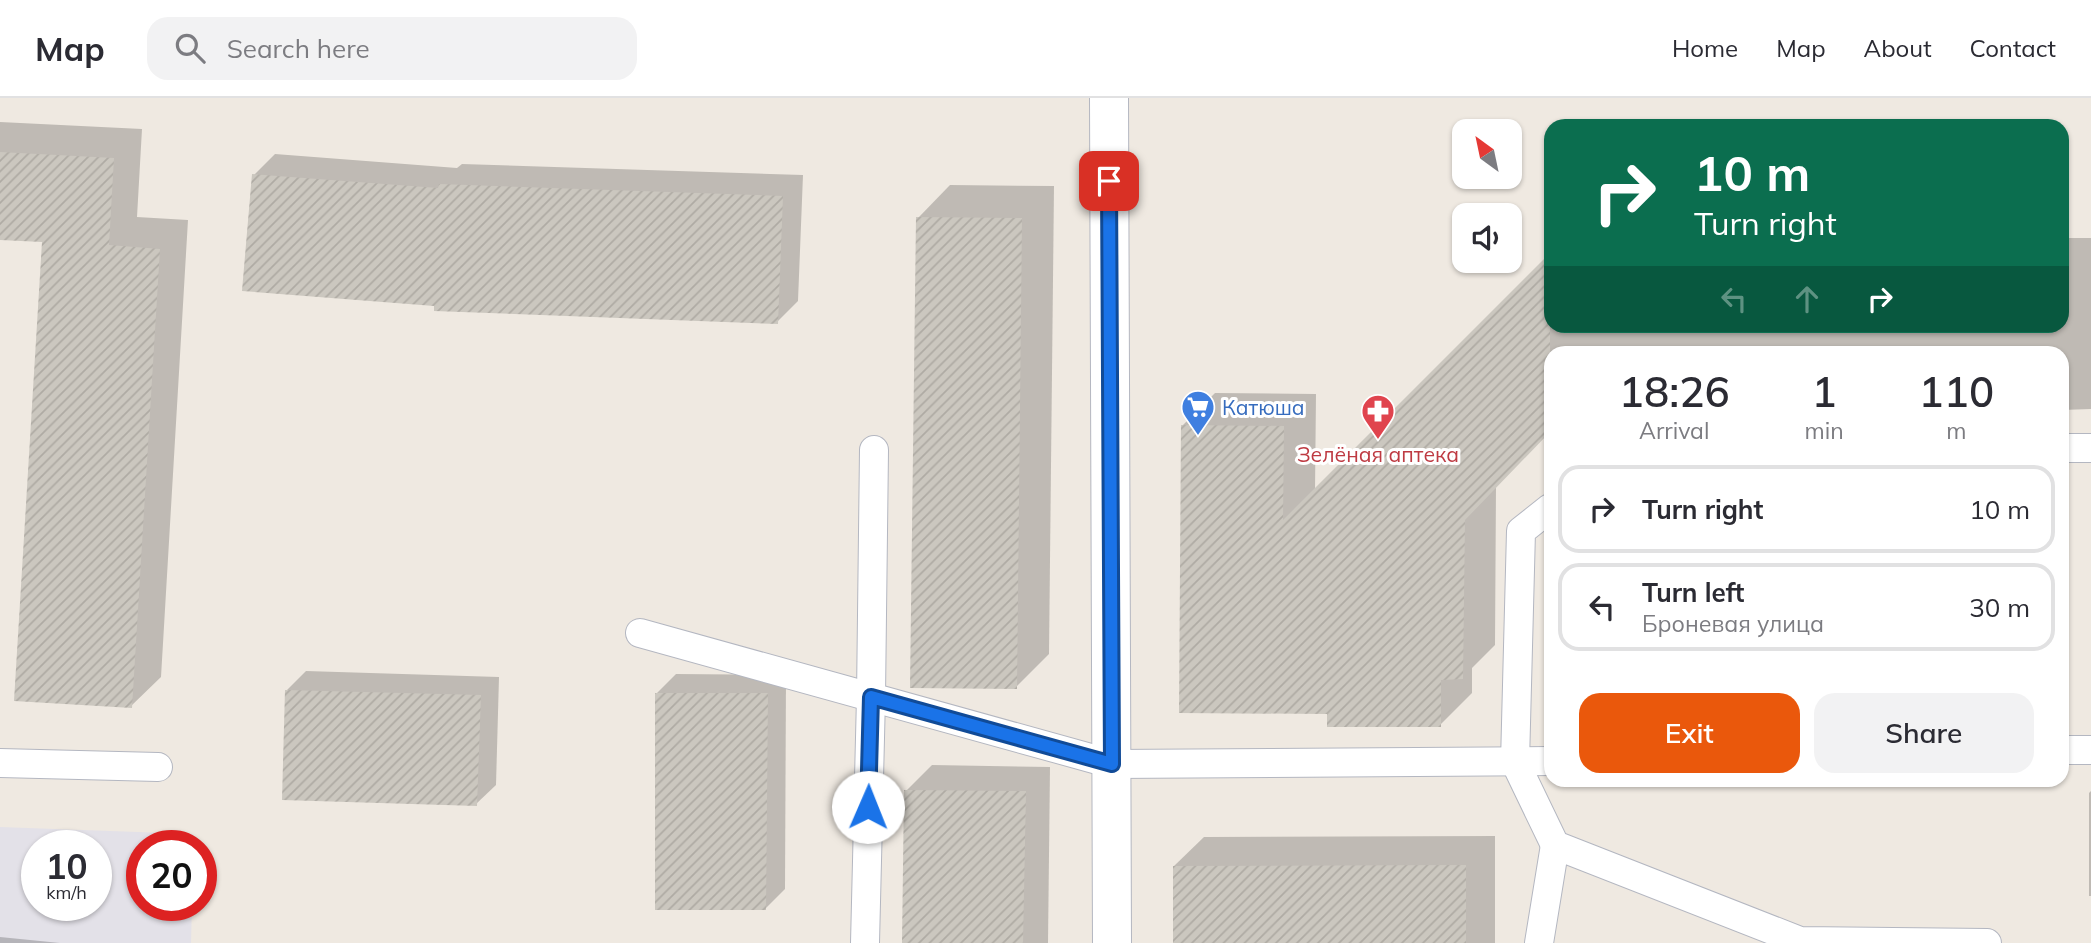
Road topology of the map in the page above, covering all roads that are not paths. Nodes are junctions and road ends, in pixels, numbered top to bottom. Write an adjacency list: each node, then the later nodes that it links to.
1 (1109, 98): 13 (street)
2 (2069, 448): 3 (lane)
3 (2091, 448)
4 (874, 450): 7 (lane)
5 (1544, 513): 11 (lane)
6 (640, 633): 7 (lane)
7 (871, 697): 13 (lane); 16 (lane)
8 (2069, 750): 9 (lane)
9 (2091, 750)
10 (1544, 761): 11 (lane)
11 (1515, 762): 13 (lane); 15 (lane)
12 (0, 763): 14 (lane)
13 (1112, 764): 17 (street)
14 (158, 767)
15 (1555, 845): 18 (lane); 19 (lane)
16 (865, 943)
17 (1112, 943)
18 (1539, 943)
19 (1987, 943)

